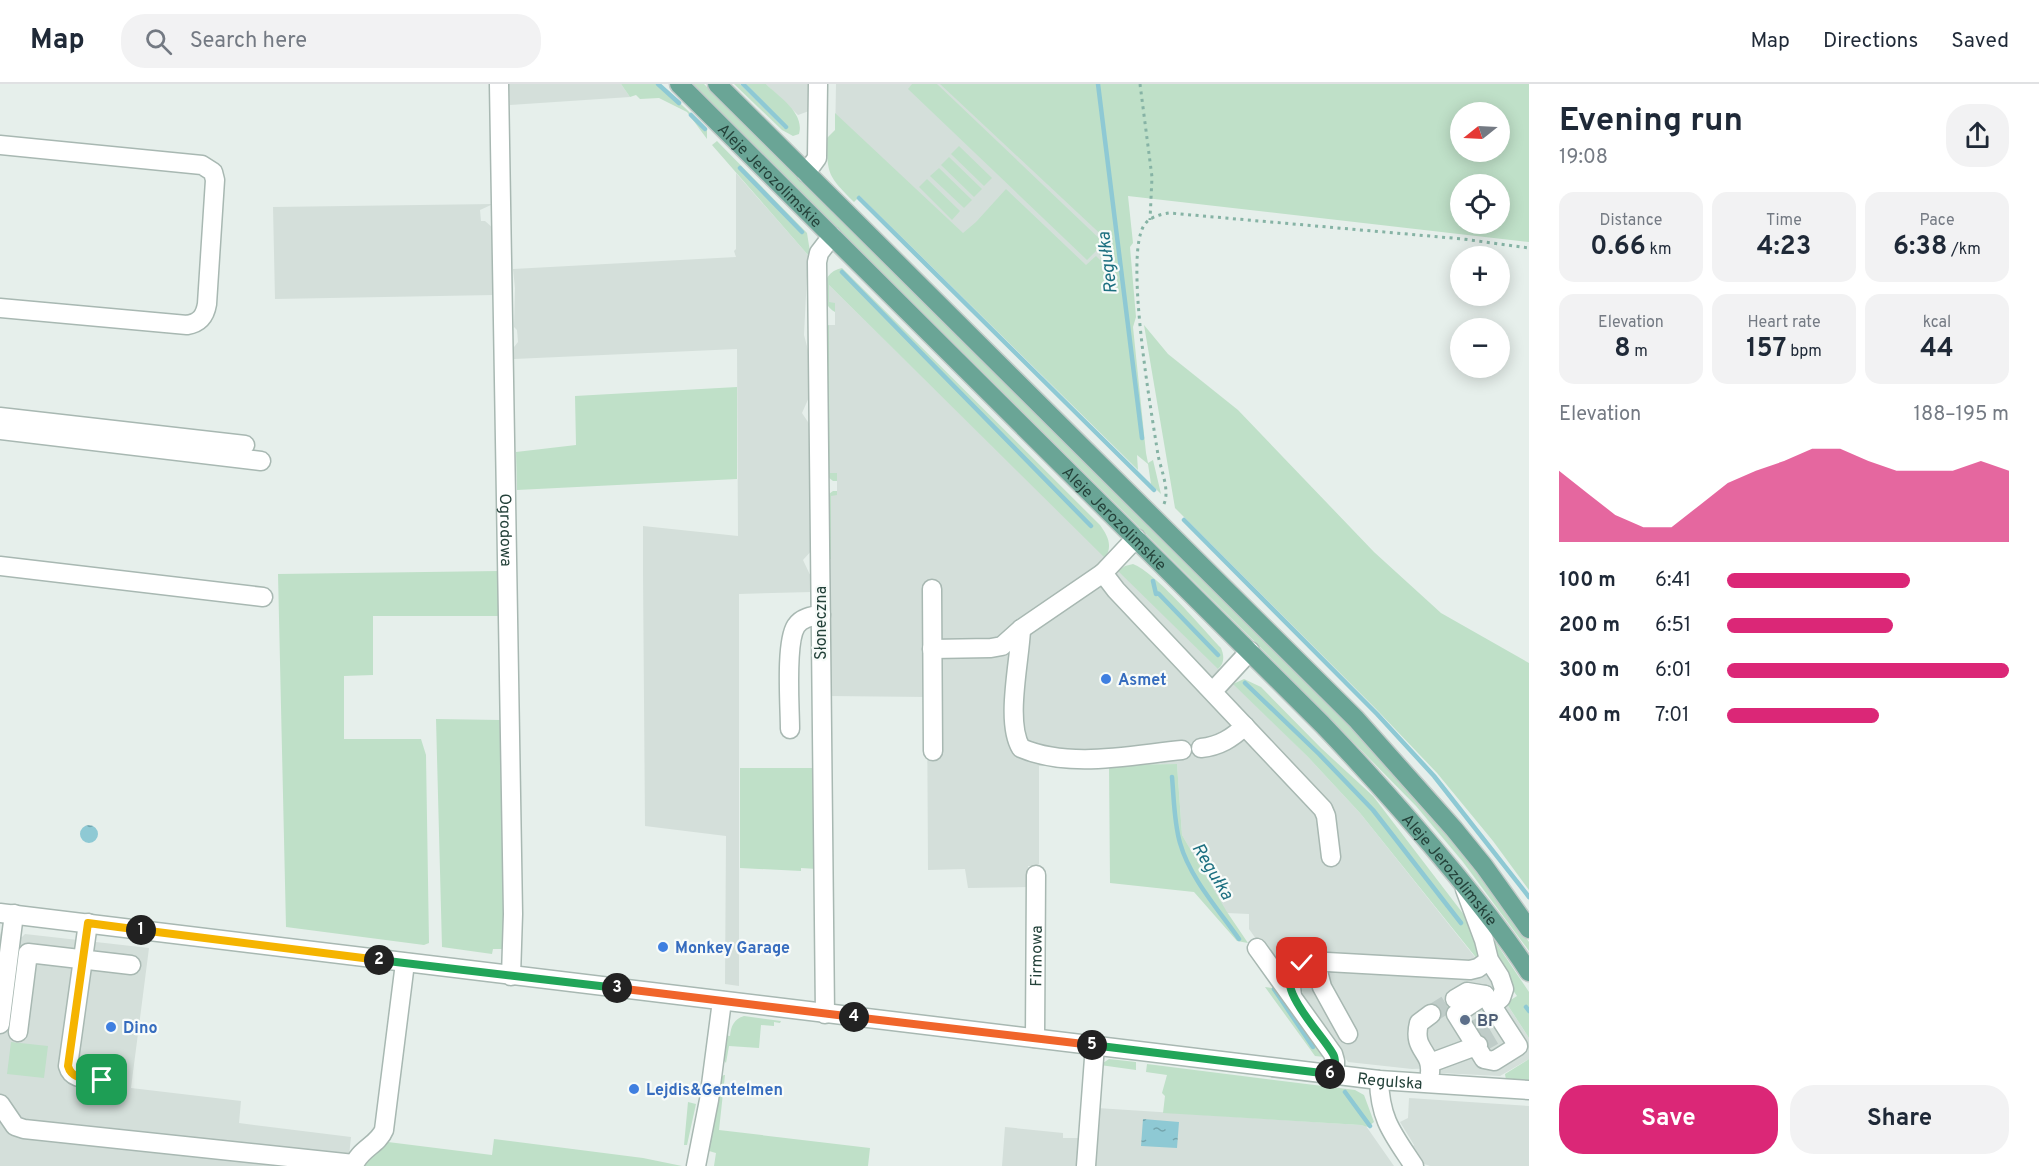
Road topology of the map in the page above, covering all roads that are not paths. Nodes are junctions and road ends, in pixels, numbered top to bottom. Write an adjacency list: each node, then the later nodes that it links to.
1 (499, 84): 41 (street, Ogrodowa)
2 (679, 84): 7 (main road, Aleje Jerozolimskie)
3 (717, 84): 6 (main road, Aleje Jerozolimskie)
4 (818, 84): 6 (street)
5 (0, 145): 8 (street)
6 (806, 173): 33 (main road, Aleje Jerozolimskie)
7 (832, 236): 13 (main road, Aleje Jerozolimskie); 18 (street, Słoneczna)
8 (0, 308)
9 (0, 417): 11 (street)
10 (0, 429): 12 (street)
11 (245, 445)
12 (261, 461)
13 (1136, 538): 15 (street); 21 (main road, Aleje Jerozolimskie)
14 (0, 566): 17 (street)
15 (1103, 573): 19 (street); 22 (street)
16 (932, 589): 20 (street)
17 (263, 597)
18 (820, 615): 24 (street); 45 (street, Słoneczna)
19 (1021, 629): 20 (street); 26 (street)
20 (932, 649): 27 (street)
21 (1250, 651): 22 (street); 30 (main road, Aleje Jerozolimskie)
22 (1213, 691): 23 (street)
23 (1245, 726): 25 (street); 28 (street)
24 (790, 729)
25 (1201, 748)
26 (1182, 750)
27 (933, 751)
28 (1331, 857)
29 (1036, 875): 51 (street, Firmowa)
30 (1464, 885): 37 (street); 40 (main road, Aleje Jerozolimskie)
31 (7, 913): 32 (street, Regulska); 48 (street)
32 (88, 923): 35 (street); 38 (street, Regulska)
33 (1529, 929)
34 (1257, 948): 42 (street)
35 (82, 959): 39 (street); 49 (street); 57 (street)
36 (1315, 960): 37 (street); 42 (street); 50 (street)
37 (1489, 960): 47 (street)
38 (405, 963): 41 (street, Regulska); 63 (street)
39 (131, 964)
40 (1529, 972)
41 (511, 975): 44 (street, Regulska)
42 (1292, 996): 56 (street)
43 (1455, 999): 47 (street)
44 (722, 1001): 45 (street, Regulska); 64 (street)
45 (825, 1014): 51 (street, Regulska)
46 (1431, 1014): 55 (street)
47 (1494, 1016): 52 (street); 54 (street)
48 (0, 1024)
49 (18, 1032)
50 (1348, 1034)
51 (1035, 1038): 53 (street, Regulska)
52 (1473, 1039): 54 (street); 55 (street)
53 (1095, 1045): 56 (street, Regulska); 65 (street)
54 (1494, 1061): 60 (street)
55 (1430, 1063): 59 (street)
56 (1335, 1075): 58 (street, Regulska)
57 (102, 1080)
58 (1379, 1080): 59 (street, Regulska); 66 (street)
59 (1428, 1084): 60 (street, Regulska)
60 (1496, 1087): 61 (street, Regulska)
61 (1529, 1090)
62 (0, 1104): 63 (street)
63 (354, 1165)
64 (696, 1166)
65 (1086, 1166)
66 (1414, 1166)

